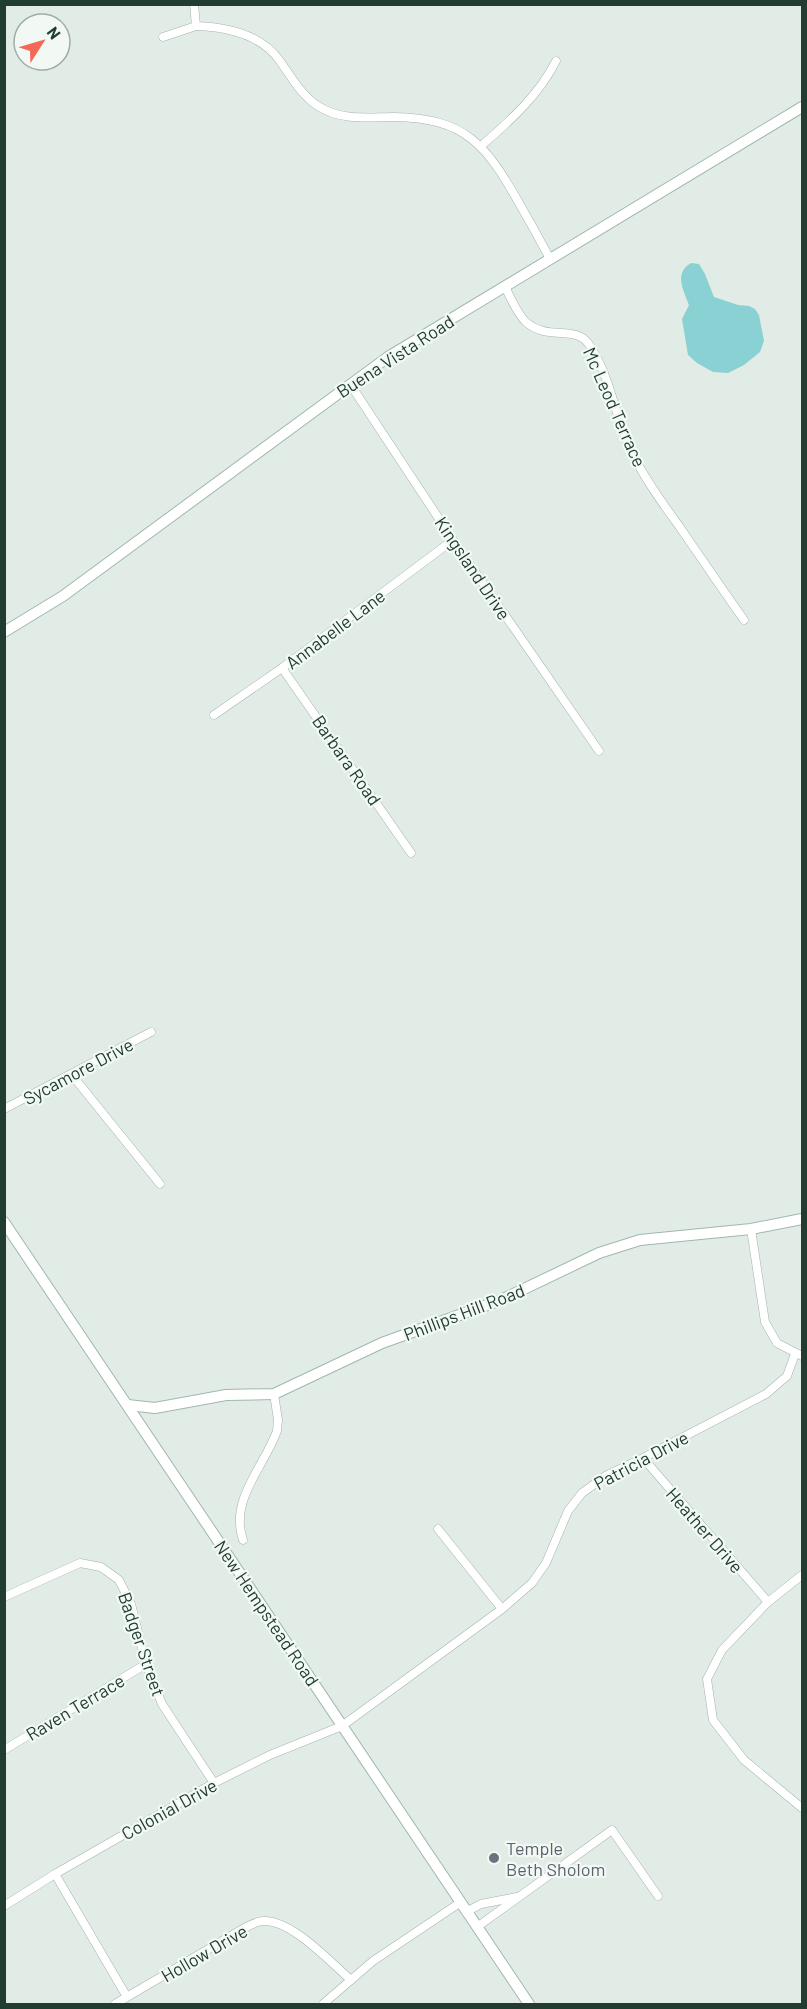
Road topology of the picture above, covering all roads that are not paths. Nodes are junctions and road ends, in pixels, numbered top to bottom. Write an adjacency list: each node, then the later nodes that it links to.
1 (194, 4): 2 (street)
2 (196, 26): 3 (street); 6 (street)
3 (164, 37)
4 (556, 61): 6 (street)
5 (802, 108): 7 (street, Buena Vista Road)
6 (481, 146): 7 (street)
7 (550, 260): 8 (street, Buena Vista Road)
8 (505, 287): 9 (street, Buena Vista Road); 11 (street, Mc Leod Terrace)
9 (350, 384): 10 (street, Kingsland Drive); 12 (street, Buena Vista Road)
10 (453, 540): 13 (street, Annabelle Lane); 15 (street, Kingsland Drive)
11 (744, 620)
12 (4, 632)
13 (282, 668): 14 (street, Annabelle Lane); 16 (street, Barbara Road)
14 (214, 715)
15 (599, 751)
16 (411, 853)
17 (151, 1032): 18 (street, Sycamore Drive)
18 (72, 1075): 19 (street, Sycamore Drive); 20 (street)
19 (4, 1109)
20 (160, 1184)
21 (802, 1219): 22 (street, Phillips Hill Road)
22 (751, 1229): 24 (street); 25 (street, Phillips Hill Road)
23 (7, 1230): 26 (street, New Hempstead Road)
24 (799, 1355): 27 (street, Patricia Drive)
25 (274, 1394): 26 (street, Phillips Hill Road); 29 (street)
26 (128, 1405): 35 (street, New Hempstead Road)
27 (643, 1458): 32 (street, Heather Drive); 33 (street, Patricia Drive)
28 (438, 1529): 33 (street)
29 (243, 1540)
30 (802, 1575): 32 (street)
31 (4, 1597): 34 (street, Badger Street)
32 (768, 1602): 38 (street)
33 (502, 1609): 35 (street, Patricia Drive)
34 (146, 1664): 36 (street, Raven Terrace); 37 (street, Badger Street)
35 (342, 1726): 37 (street, Colonial Drive); 43 (street, New Hempstead Road)
36 (4, 1750)
37 (214, 1783): 39 (street, Colonial Drive)
38 (802, 1808)
39 (55, 1874): 42 (street, Colonial Drive); 46 (street)
40 (521, 1896): 41 (street); 43 (street); 44 (street)
41 (658, 1896)
42 (4, 1906)
43 (464, 1907): 44 (street, New Hempstead Road); 45 (street)
44 (477, 1927): 49 (street, New Hempstead Road)
45 (351, 1980): 46 (street, Hollow Drive); 48 (street)
46 (127, 1997): 47 (street, Hollow Drive)
47 (115, 2004)
48 (323, 2004)
49 (529, 2004)

